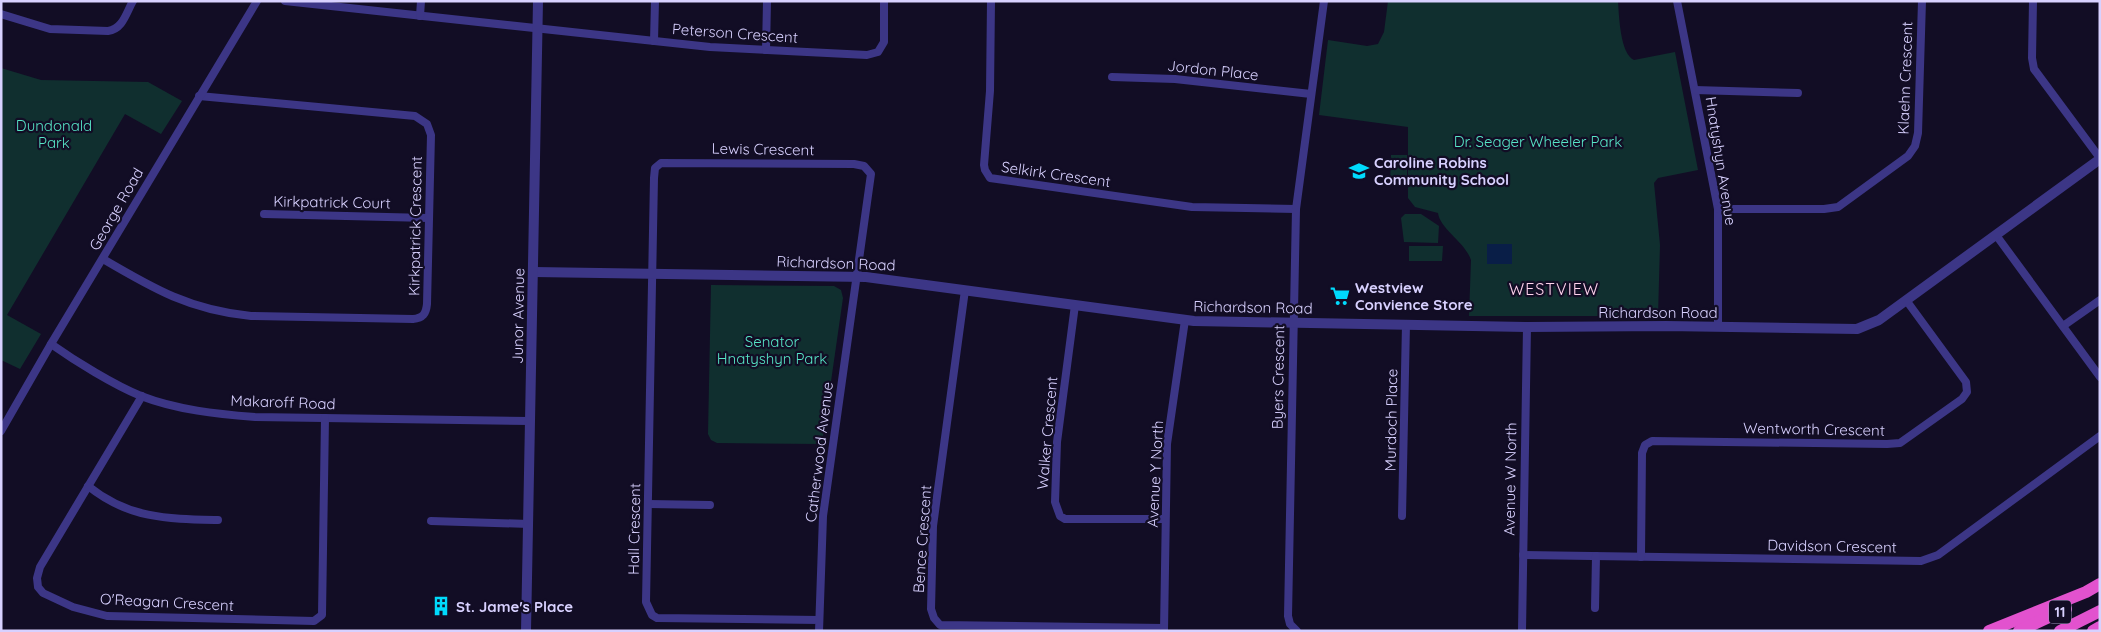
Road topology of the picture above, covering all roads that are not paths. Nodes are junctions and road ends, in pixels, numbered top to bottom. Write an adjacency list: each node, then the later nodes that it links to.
1 (133, 1): 14 (street)
2 (257, 1): 23 (street, George Road)
3 (284, 1): 15 (street, Peterson Crescent)
4 (421, 1): 15 (street)
5 (538, 1): 16 (street, Junor Avenue)
6 (655, 1): 17 (street)
7 (767, 1): 18 (street)
8 (884, 1): 18 (street, Peterson Crescent)
9 (991, 1): 25 (street, Selkirk Crescent)
10 (1324, 1): 22 (street, Byers Crescent)
11 (1677, 1): 20 (street, Hnatyshyn Avenue)
12 (1922, 1): 26 (street, Klaehn Crescent)
13 (2033, 1): 24 (street)
14 (1, 14)
15 (420, 16): 16 (street, Peterson Crescent)
16 (538, 29): 17 (street, Peterson Crescent); 31 (street, Junor Avenue)
17 (654, 41): 18 (street, Peterson Crescent)
18 (766, 50)
19 (1112, 77): 22 (street, Jordon Place)
20 (1695, 90): 21 (street); 26 (street, Hnatyshyn Avenue)
21 (1798, 93)
22 (1311, 94): 25 (street, Byers Crescent)
23 (199, 96): 28 (street, Kirkpatrick Crescent); 30 (street, George Road)
24 (2100, 158): 29 (street, Richardson Road)
25 (1296, 209): 39 (street, Byers Crescent)
26 (1718, 209): 43 (street, Hnatyshyn Avenue)
27 (264, 214): 28 (street, Kirkpatrick Court)
28 (428, 218): 30 (street, Kirkpatrick Crescent)
29 (1996, 235): 35 (street, Richardson Road); 41 (street)
30 (103, 259): 44 (street, George Road)
31 (534, 272): 32 (street, Richardson Road); 48 (street, Junor Avenue)
32 (652, 274): 33 (street, Richardson Road); 33 (street, Lewis Crescent); 52 (street, Hall Crescent)
33 (856, 277): 34 (street, Richardson Road); 66 (street, Catherwood Avenue)
34 (965, 290): 37 (street, Richardson Road); 68 (street, Bence Crescent)
35 (1906, 300): 43 (street, Richardson Road); 61 (street, Wentworth Crescent)
36 (2100, 300): 41 (street)
37 (1075, 305): 38 (street, Richardson Road); 55 (street, Walker Crescent)
38 (1185, 320): 39 (street, Richardson Road); 55 (street, Avenue Y North)
39 (1293, 323): 40 (street, Richardson Road); 71 (street, Byers Crescent)
40 (1406, 324): 42 (street, Richardson Road); 54 (street, Murdoch Place)
41 (2063, 326): 45 (street)
42 (1528, 327): 43 (street, Richardson Road); 59 (street, Avenue W North)
43 (1718, 327)
44 (51, 344): 46 (street, Makaroff Road); 49 (street, George Road)
45 (2100, 377)
46 (142, 396): 47 (street, Makaroff Road); 51 (street, O'Reagan Crescent)
47 (325, 418): 48 (street, Makaroff Road); 51 (street, O'Reagan Crescent)
48 (530, 422): 58 (street, Junor Avenue)
49 (1, 431)
50 (2100, 436): 61 (street, Davidson Crescent)
51 (88, 486): 56 (street)
52 (648, 504): 53 (street); 66 (street, Hall Crescent)
53 (710, 505)
54 (1402, 516)
55 (1166, 519): 68 (street, Avenue Y North)
56 (218, 520)
57 (431, 521): 58 (street)
58 (529, 524): 69 (street, Junor Avenue)
59 (1523, 555): 60 (street, Davidson Crescent); 72 (street, Avenue W North)
60 (1596, 556): 61 (street, Davidson Crescent); 64 (street)
61 (1641, 556)
62 (2100, 584): 73 (highway)
63 (2100, 592): 74 (highway, 11)
64 (1595, 608)
65 (2100, 610): 75 (highway, 11)
66 (820, 620): 70 (street, Catherwood Avenue)
67 (2100, 627): 76 (highway)
68 (1164, 630)
69 (526, 631)
70 (819, 631)
71 (1297, 631)
72 (1522, 631)
73 (1990, 631)
74 (2019, 631)
75 (2060, 631)
76 (2093, 631)

